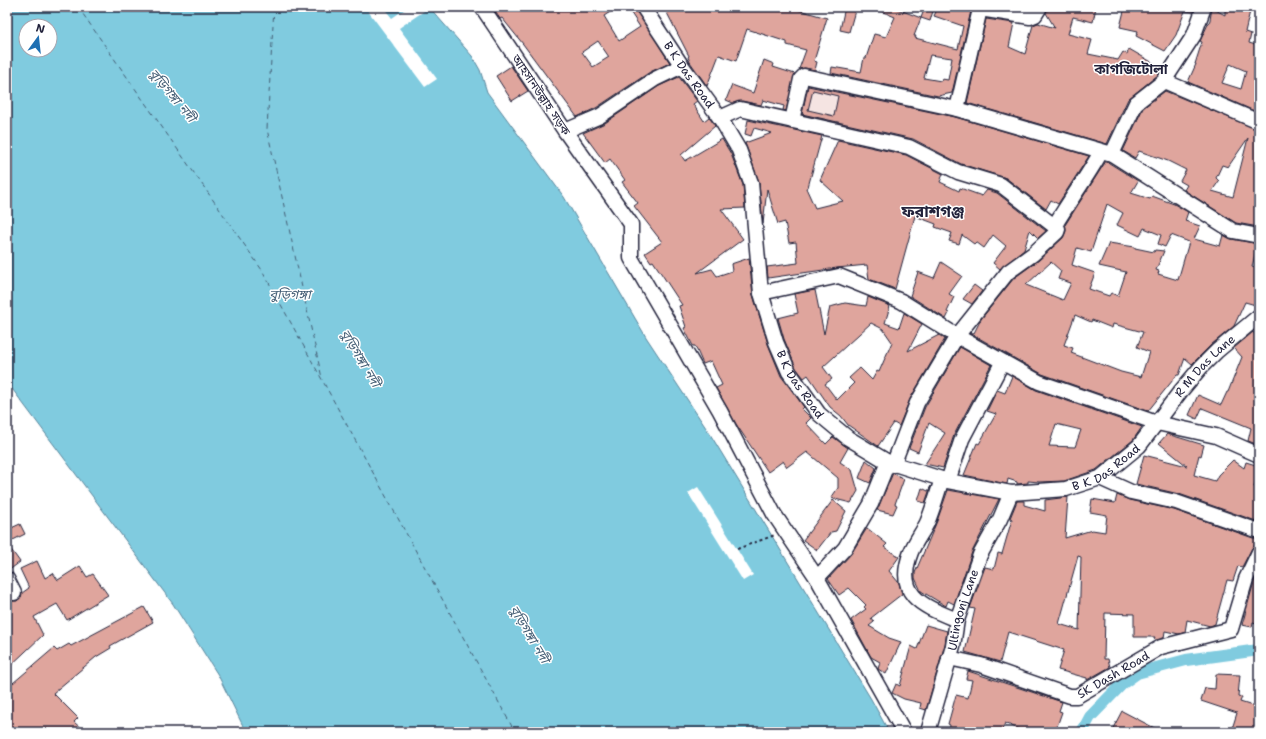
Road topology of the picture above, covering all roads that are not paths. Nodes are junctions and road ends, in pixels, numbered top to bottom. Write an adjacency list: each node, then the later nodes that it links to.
1 (482, 7): 12 (street, আহসানউল্লাহ সড়ক)
2 (643, 7): 6 (street, B K Das Road)
3 (1040, 7): 5 (street)
4 (1204, 7): 7 (street)
5 (980, 8): 8 (street)
6 (682, 66): 9 (street, B K Das Road); 12 (street)
7 (1164, 81): 11 (street); 13 (street)
8 (958, 108): 10 (street); 13 (street)
9 (720, 118): 10 (street); 16 (street, B K Das Road)
10 (792, 121): 14 (street)
11 (1259, 122)
12 (565, 131): 28 (street, আহসানউল্লাহ সড়ক)
13 (1106, 153): 14 (street); 15 (street)
14 (1055, 225): 18 (street)
15 (1259, 236)
16 (761, 293): 18 (street); 22 (street, B K Das Road)
17 (1259, 316): 20 (street, R M Das Lane)
18 (957, 336): 19 (street); 22 (street)
19 (1002, 363): 20 (street); 24 (street)
20 (1157, 423): 21 (street); 23 (street, B K Das Road)
21 (1259, 455)
22 (890, 463): 24 (street, B K Das Road); 28 (street)
23 (1100, 478): 25 (street, B K Das Road); 26 (street)
24 (945, 480): 25 (street, B K Das Road); 31 (street)
25 (1010, 493): 31 (street, Ultingonj Lane)
26 (1258, 528)
27 (1259, 552): 32 (street, SK Dash Road)
28 (817, 578): 33 (street, আহসানউল্লাহ সড়ক)
29 (7, 579): 30 (street)
30 (14, 593)
31 (958, 620): 32 (street, Ultingonj Lane)
32 (949, 658): 34 (street, Ultingonj Lane)
33 (904, 732)
34 (928, 732)

